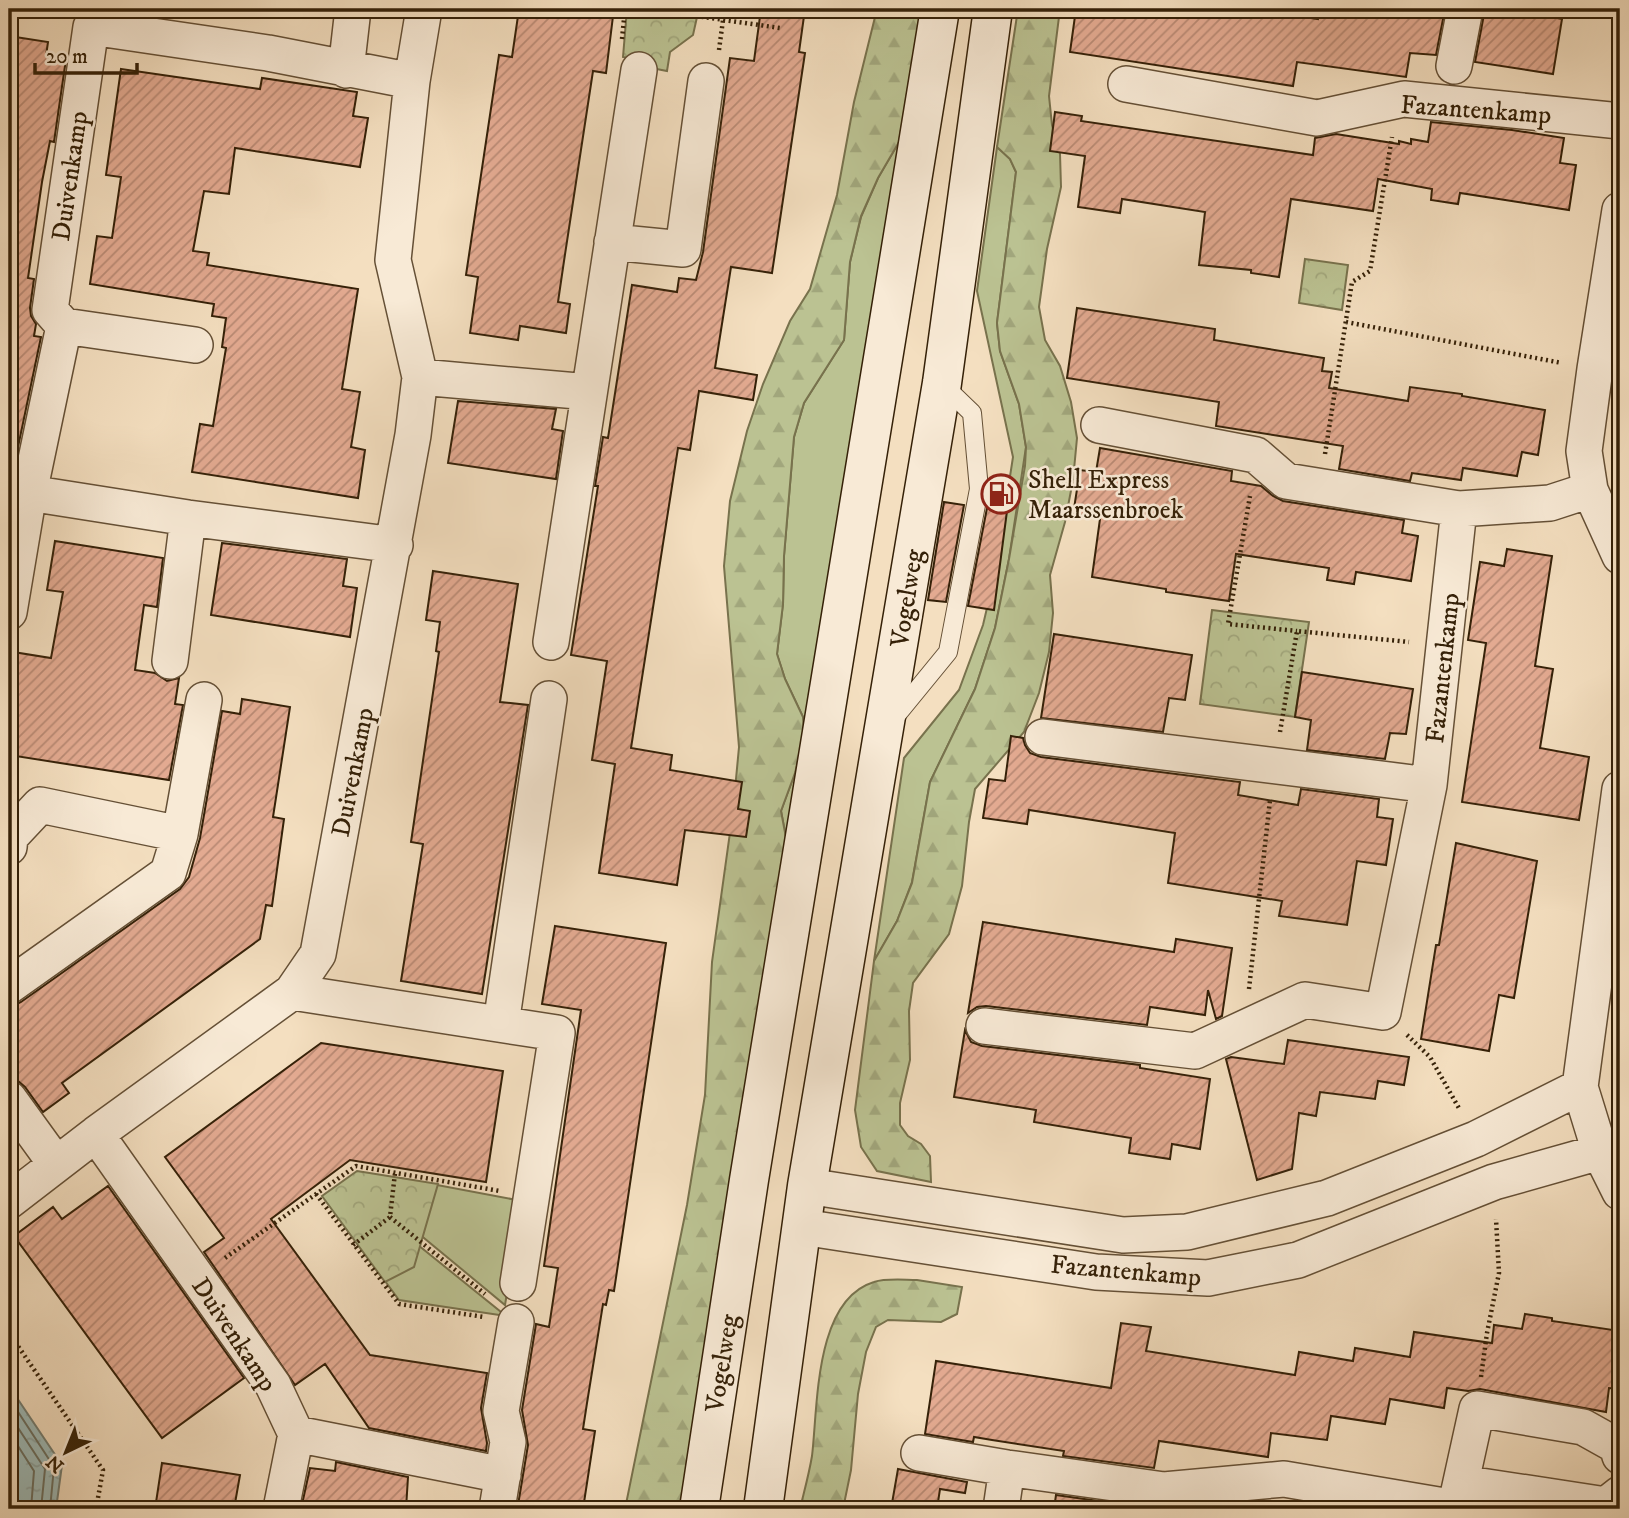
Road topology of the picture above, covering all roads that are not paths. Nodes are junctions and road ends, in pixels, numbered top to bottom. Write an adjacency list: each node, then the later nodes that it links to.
1 (353, 9): 7 (street)
2 (424, 9): 9 (street, Duivenkamp)
3 (940, 9): 47 (street, Vogelweg)
4 (993, 9): 18 (street, Vogelweg)
5 (1465, 9): 6 (street, Fazantenkamp)
6 (1454, 66)
7 (346, 69): 9 (street, Duivenkamp); 15 (street, Duivenkamp)
8 (639, 70): 14 (street)
9 (412, 81): 17 (street, Duivenkamp)
10 (706, 81): 14 (street)
11 (1126, 84): 12 (street, Fazantenkamp)
12 (1620, 121)
13 (1620, 221): 21 (street)
14 (612, 242): 19 (street)
15 (64, 326): 16 (street); 22 (street)
16 (195, 345)
17 (420, 377): 19 (street); 25 (street, Duivenkamp)
18 (942, 383): 32 (street, Vogelweg); 32 (lane)
19 (589, 392): 28 (street)
20 (1099, 425): 23 (street)
21 (1590, 490): 23 (street); 26 (street)
22 (29, 493): 24 (street); 27 (street)
23 (1459, 509): 34 (street, Fazantenkamp)
24 (188, 517): 25 (street); 29 (street)
25 (395, 545): 39 (street, Duivenkamp)
26 (1620, 555)
27 (9, 612)
28 (551, 642)
29 (170, 661)
30 (549, 699): 40 (street)
31 (204, 700): 36 (street)
32 (883, 732): 48 (street, Vogelweg)
33 (1043, 737): 34 (street)
34 (1429, 786): 41 (street, Fazantenkamp)
35 (1620, 789): 42 (street)
36 (180, 834): 37 (street); 38 (street)
37 (9, 847)
38 (9, 986)
39 (292, 992): 40 (street); 44 (street, Duivenkamp)
40 (501, 1024): 57 (street)
41 (984, 1026)
42 (1580, 1087): 45 (street); 48 (street, Fazantenkamp)
43 (9, 1099): 46 (street)
44 (96, 1134): 46 (street, Duivenkamp); 53 (street, Duivenkamp)
45 (1600, 1152): 49 (street); 52 (street, Fazantenkamp)
46 (56, 1164): 50 (street, Duivenkamp)
47 (748, 1180): 48 (street); 51 (street, Vogelweg)
48 (807, 1186): 52 (street, Vogelweg)
49 (1620, 1192)
50 (9, 1201)
51 (743, 1217): 52 (street); 62 (street, Vogelweg)
52 (802, 1227): 63 (street, Vogelweg)
53 (296, 1434): 57 (street); 60 (street)
54 (919, 1453): 56 (street)
55 (1620, 1456): 59 (street)
56 (1007, 1468): 59 (street); 64 (street)
57 (503, 1475): 61 (street)
58 (1620, 1494): 59 (street)
59 (1457, 1500)
60 (281, 1509)
61 (497, 1509)
62 (699, 1509)
63 (763, 1509)
64 (1000, 1509)

